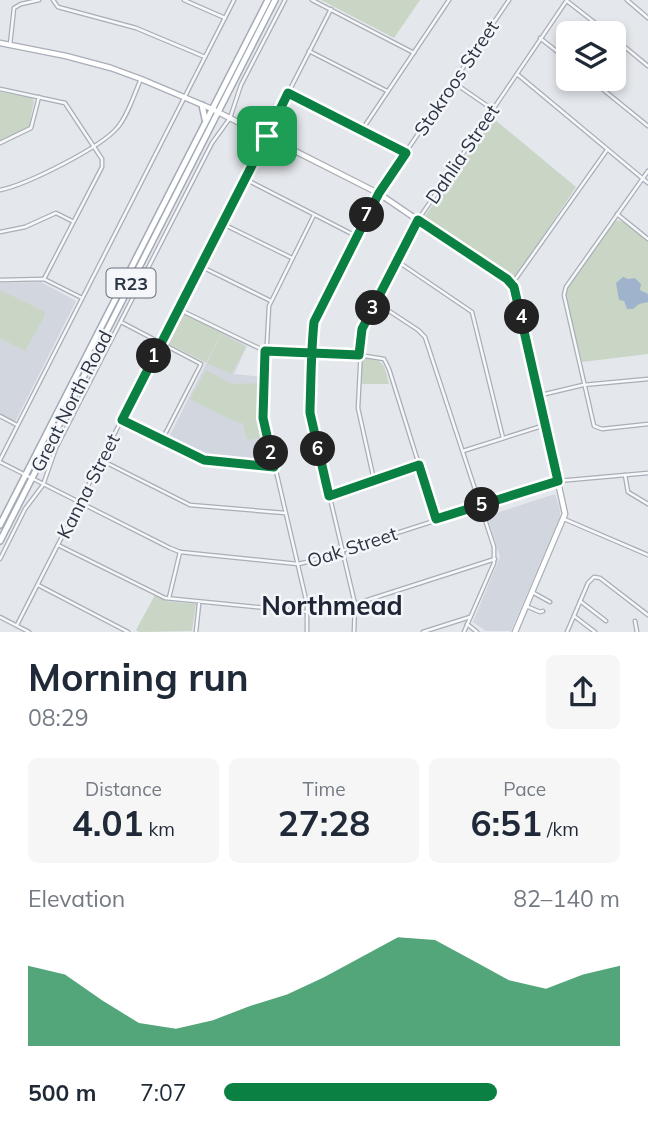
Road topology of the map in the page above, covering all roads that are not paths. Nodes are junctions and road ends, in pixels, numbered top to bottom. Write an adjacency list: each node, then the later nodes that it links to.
1 (39, 0): 19 (street)
2 (53, 0): 24 (street)
3 (184, 0): 14 (street)
4 (234, 0): 14 (street)
5 (268, 0): 37 (main road, Great North Road / R23)
6 (275, 0): 37 (main road, Great North Road / R23)
7 (285, 0): 38 (street)
8 (312, 0): 13 (street)
9 (449, 0): 23 (street)
10 (509, 0): 28 (street, Stokroos Street)
11 (626, 0): 15 (street)
12 (568, 1): 16 (street); 17 (street, Dahlia Street)
13 (331, 9): 21 (street, Kanna Street); 23 (street)
14 (225, 18): 24 (street)
15 (648, 18)
16 (593, 21)
17 (540, 38): 22 (street); 26 (street, Dahlia Street)
18 (0, 43): 19 (street)
19 (10, 45): 27 (street)
20 (626, 48): 25 (street)
21 (309, 51): 31 (street); 32 (street, Kanna Street)
22 (556, 51)
23 (414, 53): 31 (street)
24 (205, 57): 34 (street)
25 (648, 65)
26 (517, 74): 36 (street, Dahlia Street); 45 (street)
27 (141, 79): 34 (street); 44 (street)
28 (453, 82): 36 (street); 46 (street, Stokroos Street)
29 (0, 89): 33 (street)
30 (605, 91): 40 (street)
31 (388, 92): 41 (street)
32 (288, 93): 41 (street); 42 (street, Kanna Street)
33 (39, 97): 43 (street); 44 (street)
34 (185, 98): 35 (street); 68 (street)
35 (202, 105): 37 (street); 39 (main road)
36 (492, 110): 55 (street, Dahlia Street)
37 (215, 111): 38 (street); 39 (main road, Great North Road / R23); 61 (main road, Great North Road / R23)
38 (230, 118): 42 (street); 72 (street)
39 (204, 126): 61 (main road, Great North Road / R23)
40 (648, 126)
41 (362, 130): 46 (street)
42 (267, 136): 49 (street, Kanna Street); 52 (street)
43 (0, 143)
44 (94, 145): 51 (street); 56 (street)
45 (607, 149): 48 (street); 67 (street)
46 (406, 153): 52 (street, Stokroos Street)
47 (648, 171): 48 (street)
48 (643, 178): 50 (street); 53 (street)
49 (245, 179): 54 (street); 57 (street, Kanna Street)
50 (648, 183)
51 (0, 190)
52 (379, 193): 55 (street); 59 (street, Stokroos Street)
53 (617, 214): 60 (street); 78 (street)
54 (314, 215): 59 (street); 62 (street)
55 (418, 220): 63 (street, Dahlia Street); 67 (street)
56 (74, 221): 58 (street); 66 (street)
57 (222, 223): 62 (street); 64 (street, Kanna Street)
58 (0, 232)
59 (356, 236): 75 (street, Stokroos Street)
60 (648, 239)
61 (146, 247): 94 (main road, Great North Road / R23)
62 (292, 258): 69 (street)
63 (397, 261): 70 (street, Dahlia Street); 85 (street)
64 (200, 266): 69 (street); 71 (street, Kanna Street)
65 (0, 279): 66 (street)
66 (44, 279): 68 (street)
67 (512, 284): 79 (street)
68 (82, 298): 83 (street)
69 (271, 301): 74 (street)
70 (376, 302): 76 (street, Dahlia Street); 87 (street)
71 (178, 309): 73 (street, Kanna Street); 74 (street)
72 (121, 322): 73 (street); 97 (street)
73 (160, 344): 81 (street, Kanna Street); 86 (street)
74 (265, 351): 75 (street); 91 (street)
75 (312, 354): 76 (street); 98 (street, Stokroos Street)
76 (359, 355): 90 (street); 95 (street, Dahlia Street)
77 (648, 379): 78 (street)
78 (583, 385): 79 (street); 82 (street)
79 (539, 395): 84 (street)
80 (0, 416): 83 (street)
81 (122, 420): 86 (street); 88 (street, Kanna Street)
82 (648, 424)
83 (17, 425): 89 (street)
84 (545, 425): 85 (street); 96 (street)
85 (503, 438): 87 (street)
86 (162, 440): 91 (street)
87 (463, 451): 101 (street)
88 (101, 460): 99 (street, Kanna Street); 102 (street)
89 (0, 461): 94 (street, Oak Street)
90 (419, 465): 95 (street); 103 (street)
91 (274, 467): 102 (street)
92 (648, 472): 93 (street, Oak Street)
93 (625, 475): 96 (street, Oak Street); 100 (street)
94 (28, 477): 97 (street, Oak Street); 105 (main road, Great North Road / R23); 106 (main road, Great North Road / R23)
95 (374, 480): 98 (street)
96 (558, 481): 101 (street, Oak Street); 104 (street)
97 (43, 485): 99 (street, Oak Street); 111 (street)
98 (329, 496): 108 (street, Stokroos Street)
99 (79, 503): 107 (street, Kanna Street); 109 (street, Oak Street)
100 (648, 504)
101 (480, 505): 103 (street, Oak Street); 112 (street)
102 (285, 513): 113 (street)
103 (436, 519): 108 (street, Oak Street)
104 (564, 519): 110 (street); 115 (street)
105 (0, 525)
106 (0, 541)
107 (58, 545): 114 (street, Kanna Street); 116 (street)
108 (342, 551): 113 (street, Oak Street); 120 (street, Stokroos Street)
109 (180, 552): 113 (street, Oak Street); 116 (street)
110 (648, 555)
111 (0, 559)
112 (495, 559): 120 (street); 127 (street)
113 (298, 564): 123 (street)
114 (38, 585): 131 (street, Kanna Street); 134 (street)
115 (532, 592): 119 (street); 121 (street)
116 (169, 598): 118 (street)
117 (580, 601): 124 (street); 125 (street); 128 (street)
118 (199, 602): 123 (street); 132 (street)
119 (550, 602)
120 (355, 604): 136 (street, Stokroos Street)
121 (526, 606): 122 (street); 140 (street)
122 (543, 611)
123 (308, 612): 135 (street)
124 (648, 615)
125 (574, 616): 141 (street); 142 (street)
126 (0, 617): 131 (street)
127 (470, 617): 130 (street); 137 (street)
128 (606, 621)
129 (635, 621): 143 (street)
130 (467, 624): 138 (street); 139 (street)
131 (17, 625): 133 (street)
132 (197, 631)
133 (29, 632)
134 (128, 632)
135 (307, 632)
136 (354, 632)
137 (424, 632)
138 (464, 632)
139 (477, 632)
140 (515, 632)
141 (567, 632)
142 (595, 632)
143 (637, 632)

